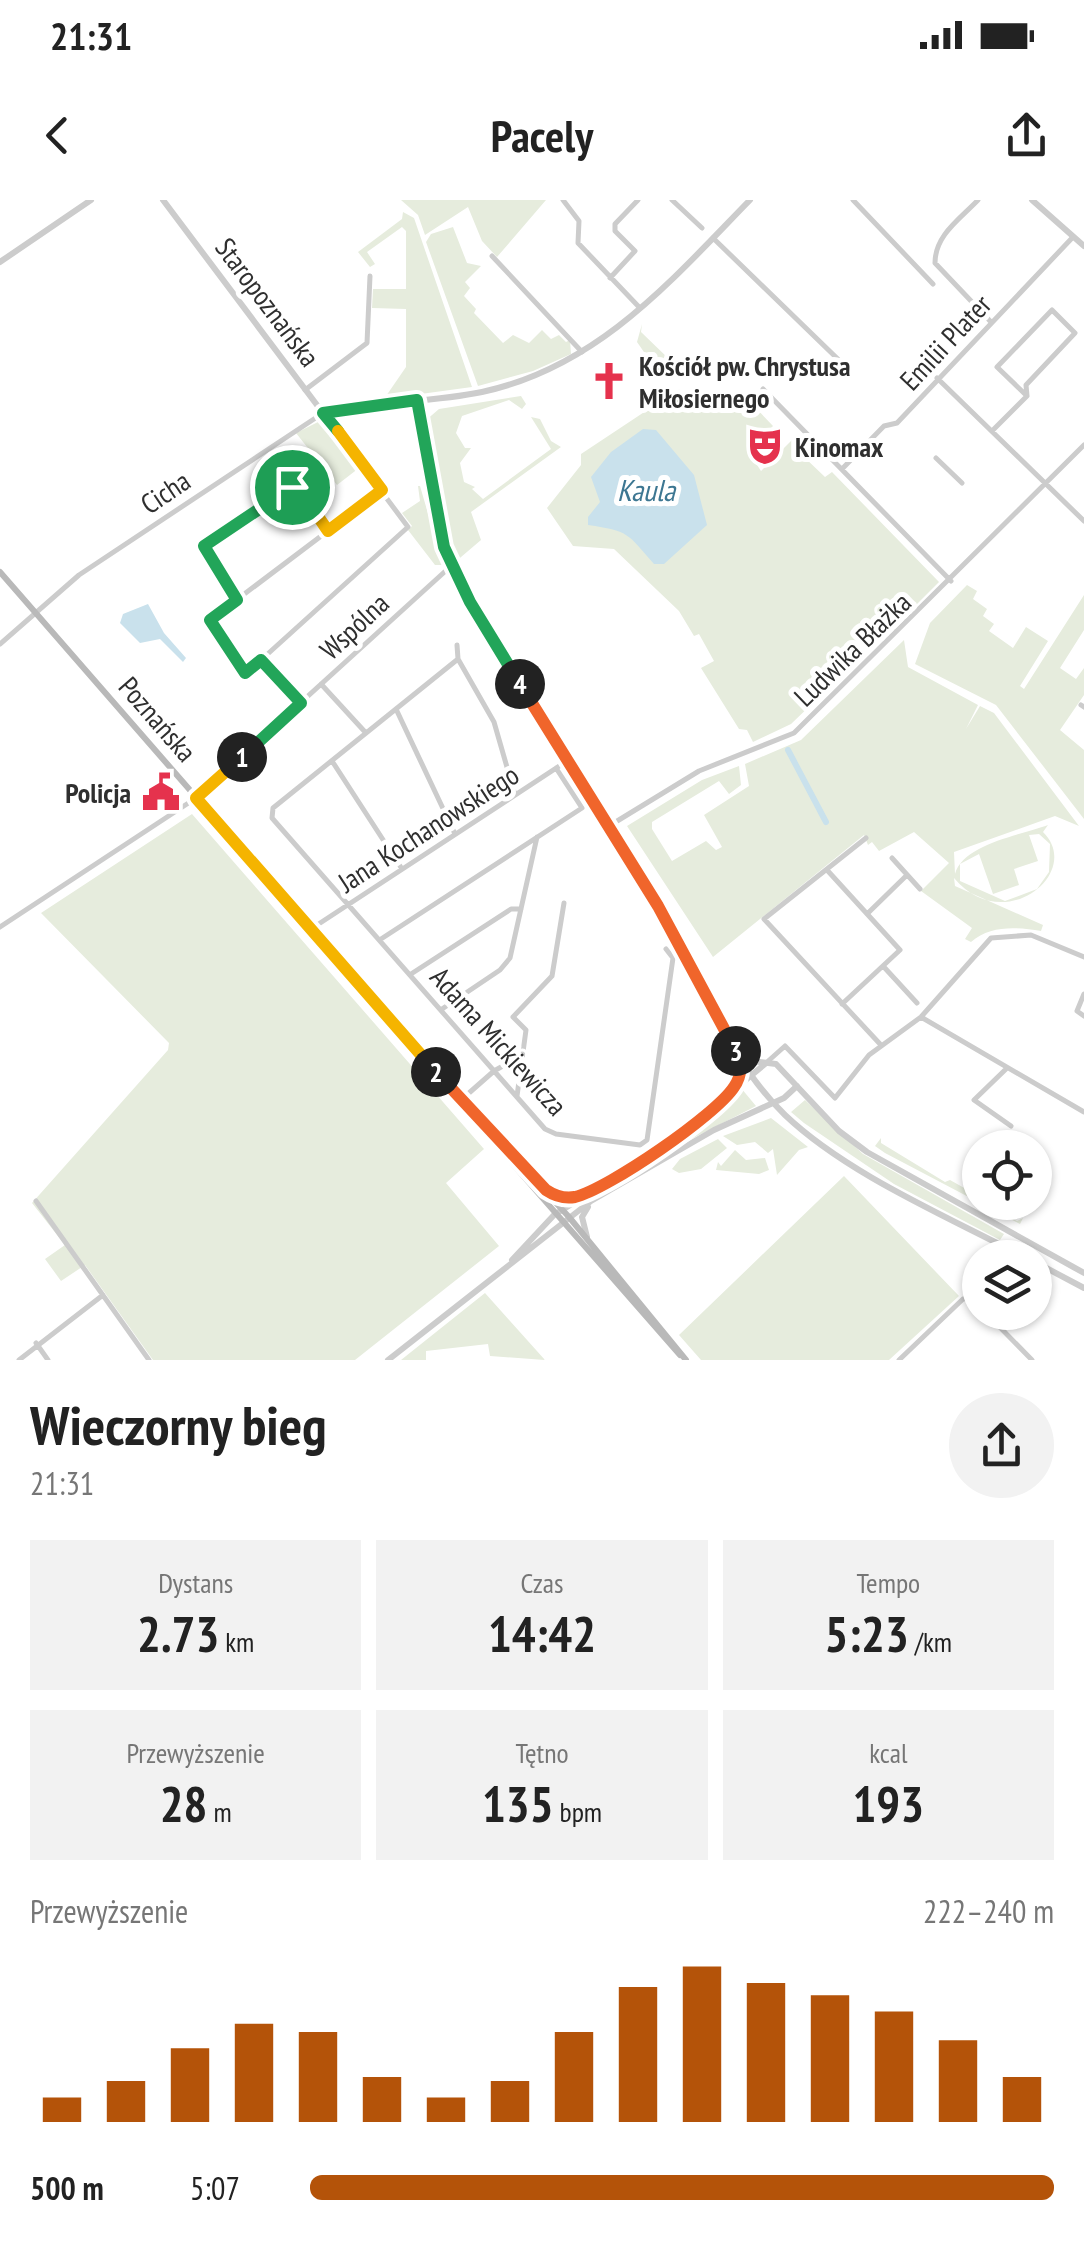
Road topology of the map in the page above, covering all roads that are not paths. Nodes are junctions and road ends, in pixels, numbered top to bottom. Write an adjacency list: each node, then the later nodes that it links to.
1 (91, 200): 15 (street)
2 (164, 200): 24 (street, Staropoznańska)
3 (563, 200): 17 (street)
4 (638, 200): 17 (street)
5 (672, 200): 10 (street)
6 (750, 200): 12 (street)
7 (978, 200): 20 (street)
8 (1032, 200): 11 (street)
9 (852, 201): 18 (street)
10 (702, 228)
11 (1074, 237): 13 (street); 20 (street, Emilii Plater)
12 (712, 238): 19 (street); 22 (street)
13 (1084, 246)
14 (492, 256): 21 (street)
15 (0, 262)
16 (370, 276): 24 (street)
17 (610, 278): 19 (street)
18 (933, 284)
19 (641, 310): 21 (street)
20 (991, 322): 23 (street, Emilii Plater)
21 (582, 352): 27 (street)
22 (845, 366)
23 (937, 378): 29 (street); 32 (street, Emilii Plater)
24 (305, 390): 28 (street, Staropoznańska)
25 (763, 390): 32 (street)
26 (1027, 396): 26 (street); 29 (street)
27 (417, 400): 28 (street); 38 (street)
28 (323, 413): 35 (street, Staropoznańska); 42 (street, Cicha)
29 (992, 431): 34 (street)
30 (1084, 444): 34 (street, Ludwika Błażka)
31 (936, 458): 33 (street)
32 (842, 469): 40 (street)
33 (962, 483)
34 (1046, 483): 36 (street); 40 (street, Ludwika Błażka)
35 (382, 490): 37 (street); 46 (street, Staropoznańska)
36 (1084, 521)
37 (328, 531): 41 (street); 41 (street)
38 (452, 566): 47 (street, Wspólna); 52 (street)
39 (0, 572): 42 (main road, Poznańska)
40 (951, 581): 56 (street, Ludwika Błażka)
41 (237, 600): 46 (street)
42 (36, 613): 43 (street, Cicha); 55 (main road, Poznańska)
43 (0, 644)
44 (457, 645): 45 (street)
45 (458, 659): 49 (street); 54 (street)
46 (261, 660): 48 (street)
47 (321, 684): 48 (street, Wspólna); 50 (street)
48 (301, 703): 55 (street, Wspólna)
49 (396, 708): 50 (street); 57 (street)
50 (366, 732): 51 (street)
51 (332, 761): 61 (street); 66 (street, Adama Mickiewicza)
52 (568, 761): 53 (street, Jana Kochanowskiego); 56 (street)
53 (556, 768): 54 (street, Jana Kochanowskiego); 58 (street)
54 (515, 795): 57 (street, Jana Kochanowskiego)
55 (196, 798): 69 (street, Wspólna); 70 (main road, Poznańska)
56 (608, 827): 73 (street)
57 (455, 834): 61 (street, Jana Kochanowskiego)
58 (536, 838): 67 (street); 71 (street)
59 (866, 838): 62 (street)
60 (892, 858): 63 (street)
61 (402, 869): 66 (street, Jana Kochanowskiego)
62 (827, 869): 68 (street); 80 (street)
63 (908, 875): 64 (street); 68 (street)
64 (920, 889)
65 (564, 902): 85 (street)
66 (349, 904): 70 (street, Jana Kochanowskiego); 71 (street, Adama Mickiewicza)
67 (521, 909): 77 (street); 81 (street)
68 (867, 914): 76 (street)
69 (0, 927)
70 (311, 930): 95 (main road, Poznańska)
71 (380, 940): 77 (street, Adama Mickiewicza)
72 (666, 949): 75 (street)
73 (684, 953): 75 (street); 86 (street)
74 (1084, 957): 83 (street)
75 (673, 958): 94 (street, Adama Mickiewicza)
76 (883, 966): 79 (street); 80 (street)
77 (411, 974): 81 (street, Adama Mickiewicza)
78 (1083, 996): 82 (street)
79 (917, 1002)
80 (842, 1004): 84 (street)
81 (442, 1009): 89 (street, Adama Mickiewicza)
82 (1084, 1016)
83 (921, 1017): 84 (street); 88 (street)
84 (880, 1044): 90 (street)
85 (522, 1054): 89 (street); 94 (street)
86 (741, 1060): 87 (street); 91 (street); 93 (street)
87 (766, 1063): 90 (street); 91 (street); 92 (street)
88 (1006, 1069): 97 (street); 98 (street)
89 (494, 1071): 94 (street, Adama Mickiewicza); 95 (street)
90 (810, 1073): 92 (street)
91 (751, 1076): 93 (street); 96 (street)
92 (797, 1086): 96 (street); 111 (street)
93 (732, 1091): 100 (street)
94 (516, 1096)
95 (460, 1101): 99 (main road, Poznańska); 104 (main road, Poznańska)
96 (774, 1103): 102 (street); 108 (street)
97 (1084, 1112)
98 (1011, 1126)
99 (546, 1190): 100 (street); 103 (main road, Poznańska)
100 (591, 1191): 103 (street)
101 (36, 1201): 113 (street)
102 (592, 1202): 105 (street); 107 (street)
103 (562, 1210): 104 (street); 105 (main road, Poznańska)
104 (554, 1215): 106 (main road, Poznańska); 109 (street)
105 (570, 1217): 106 (street); 107 (main road, Poznańska)
106 (562, 1224): 109 (street); 121 (main road, Poznańska)
107 (588, 1238): 121 (main road, Poznańska)
108 (993, 1240)
109 (507, 1266): 120 (street)
110 (1052, 1271): 112 (street)
111 (1084, 1273)
112 (1084, 1288)
113 (103, 1295): 116 (street); 119 (street)
114 (962, 1303): 122 (street)
115 (1002, 1330): 123 (street)
116 (36, 1343): 117 (street); 118 (street)
117 (19, 1360)
118 (48, 1360)
119 (149, 1360)
120 (388, 1360)
121 (686, 1360)
122 (898, 1360)
123 (1032, 1360)

